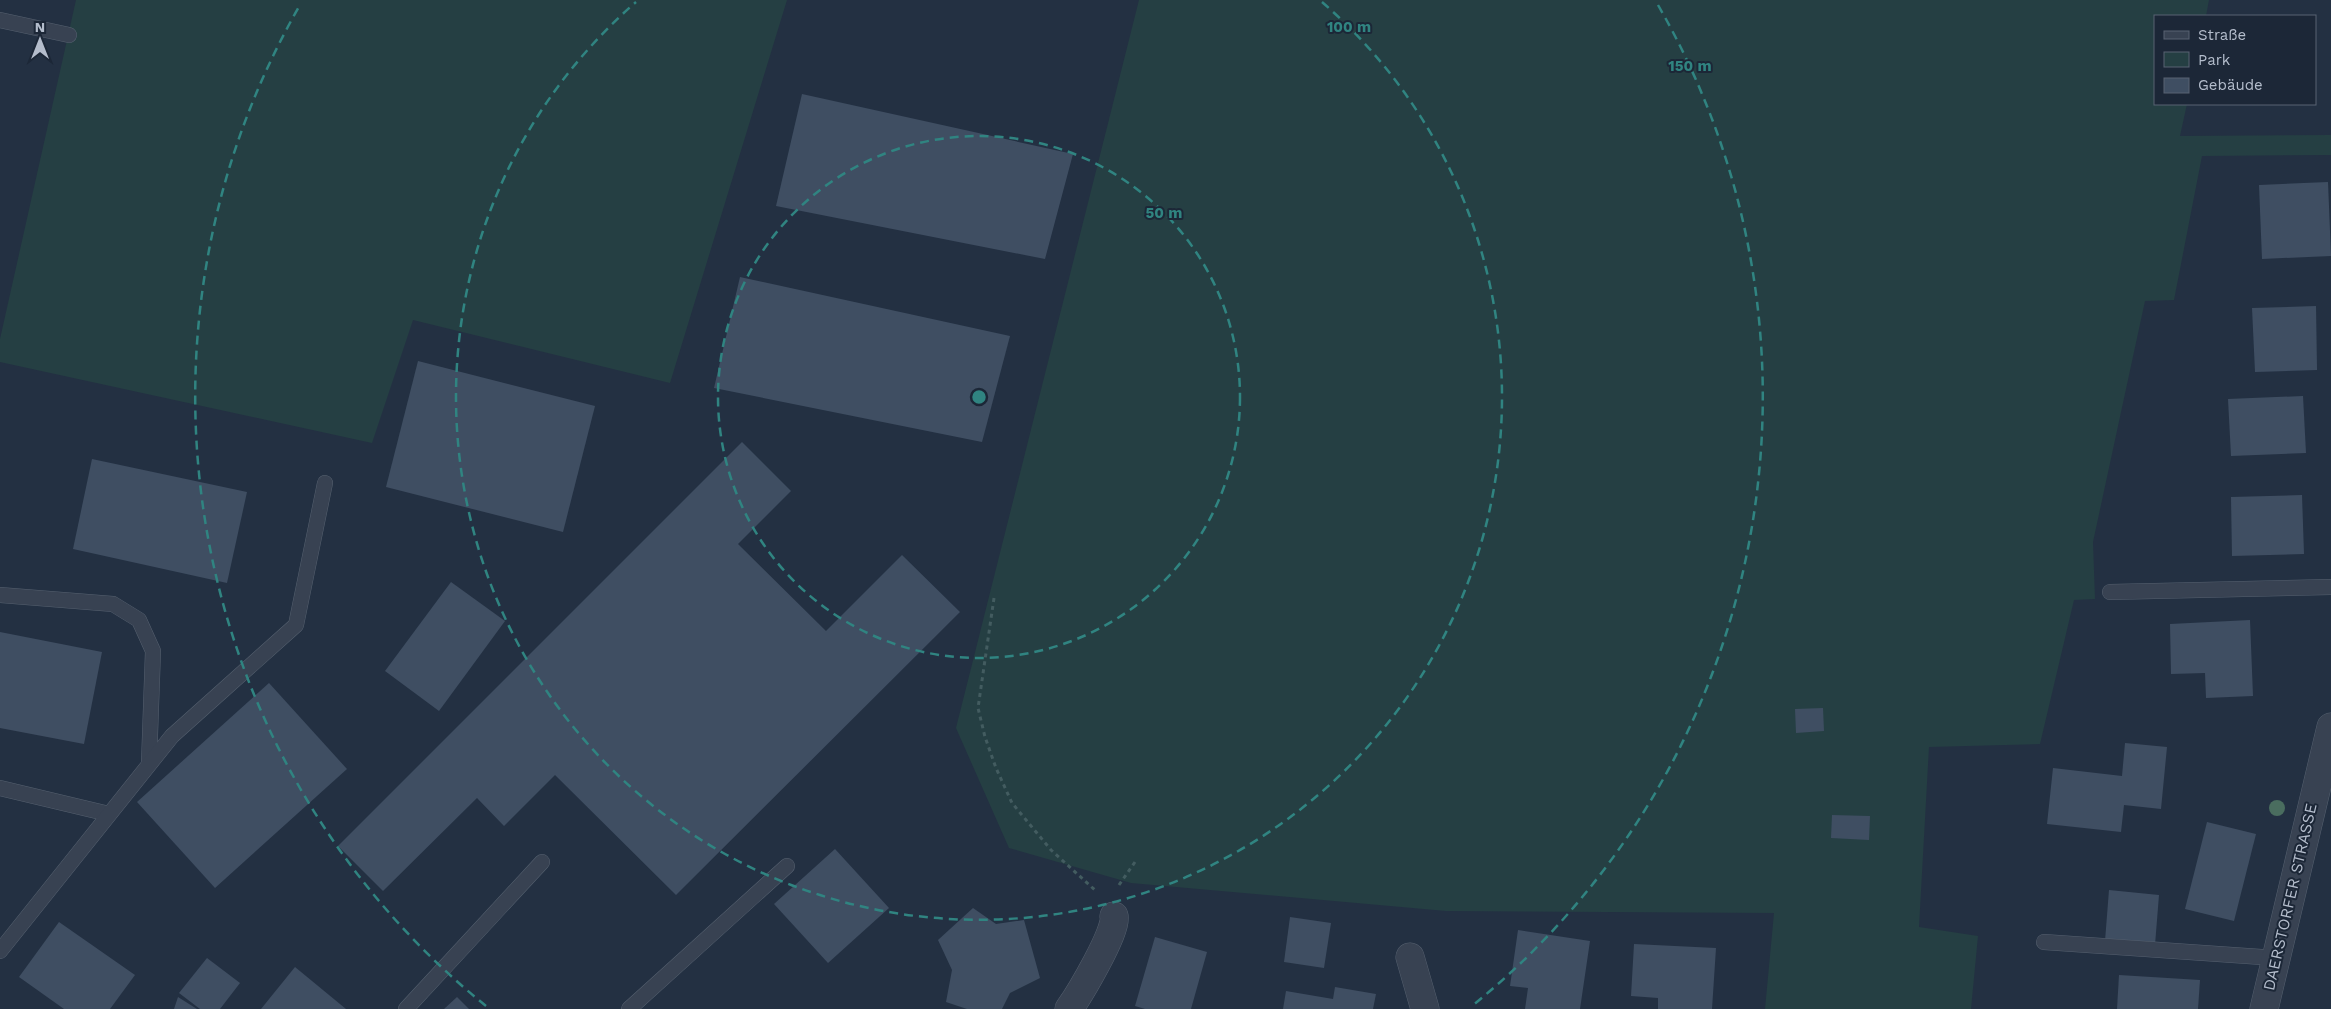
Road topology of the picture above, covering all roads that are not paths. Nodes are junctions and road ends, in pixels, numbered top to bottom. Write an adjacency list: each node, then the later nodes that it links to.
1 (0, 20): 2 (lane)
2 (69, 35)
3 (325, 483): 8 (lane)
4 (2331, 587): 5 (lane)
5 (2110, 592)
6 (0, 595): 8 (lane)
7 (2331, 727): 17 (street, DAERSTORFER STRASSE)
8 (149, 763): 10 (lane)
9 (0, 788): 10 (lane)
10 (109, 814): 15 (lane)
11 (542, 862): 18 (lane)
12 (787, 866): 19 (lane)
13 (1114, 916): 20 (street)
14 (2044, 942): 17 (lane)
15 (0, 951)
16 (1410, 957): 21 (street)
17 (2276, 958): 22 (street, DAERSTORFER STRASSE)
18 (406, 1009)
19 (629, 1009)
20 (1069, 1009)
21 (1425, 1009)
22 (2264, 1009)

